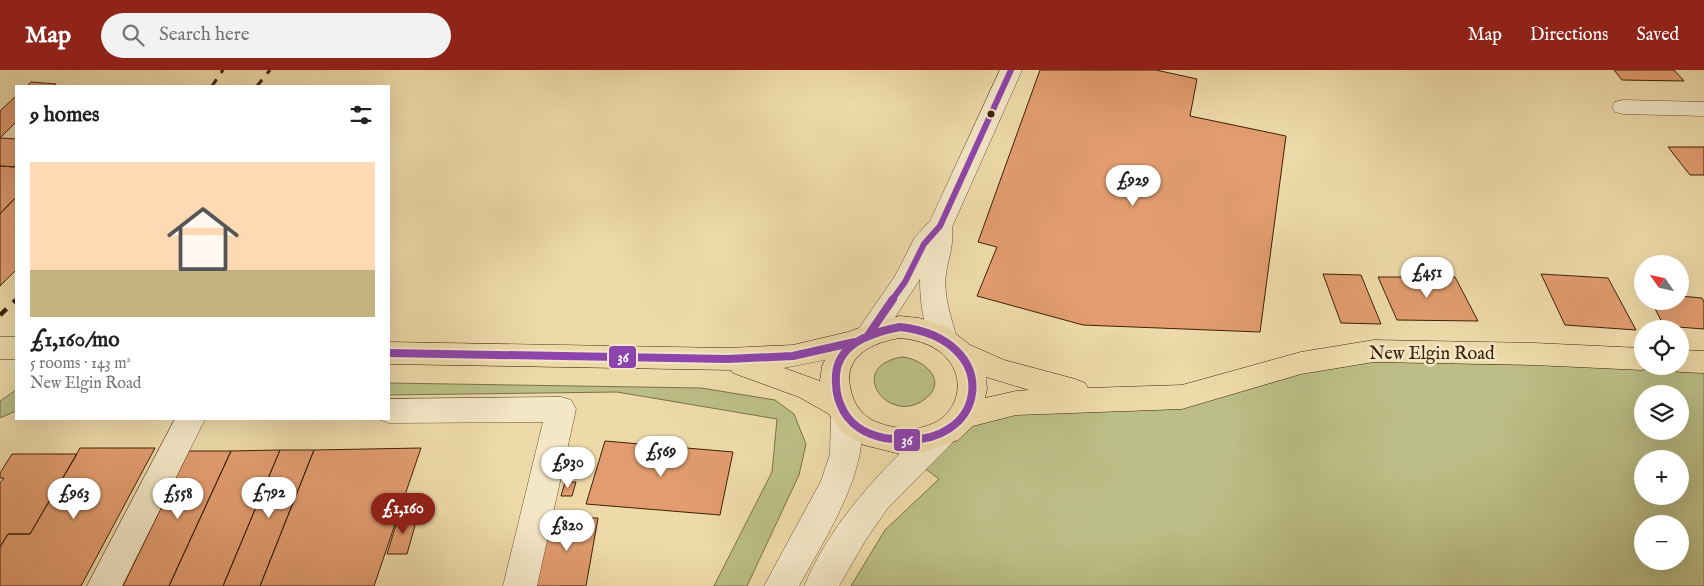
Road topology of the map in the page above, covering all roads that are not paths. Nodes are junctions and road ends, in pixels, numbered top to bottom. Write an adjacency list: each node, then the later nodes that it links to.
1 (1011, 70): 4 (street)
2 (1623, 108): 3 (street)
3 (1704, 108)
4 (940, 226): 5 (street); 6 (street)
5 (862, 338): 6 (main road); 11 (main road); 15 (main road)
6 (952, 346): 14 (main road, New Elgin Road); 18 (main road)
7 (0, 348): 8 (main road)
8 (15, 348)
9 (390, 353): 11 (main road)
10 (1634, 359): 14 (main road, New Elgin Road)
11 (727, 360): 15 (main road)
12 (1689, 361): 13 (main road)
13 (1704, 362)
14 (1108, 399): 18 (main road, New Elgin Road)
15 (843, 410): 18 (main road); 21 (street)
16 (390, 411): 20 (street)
17 (189, 420): 19 (street)
18 (952, 425): 22 (street)
19 (104, 586)
20 (520, 586)
21 (781, 586)
22 (821, 586)

